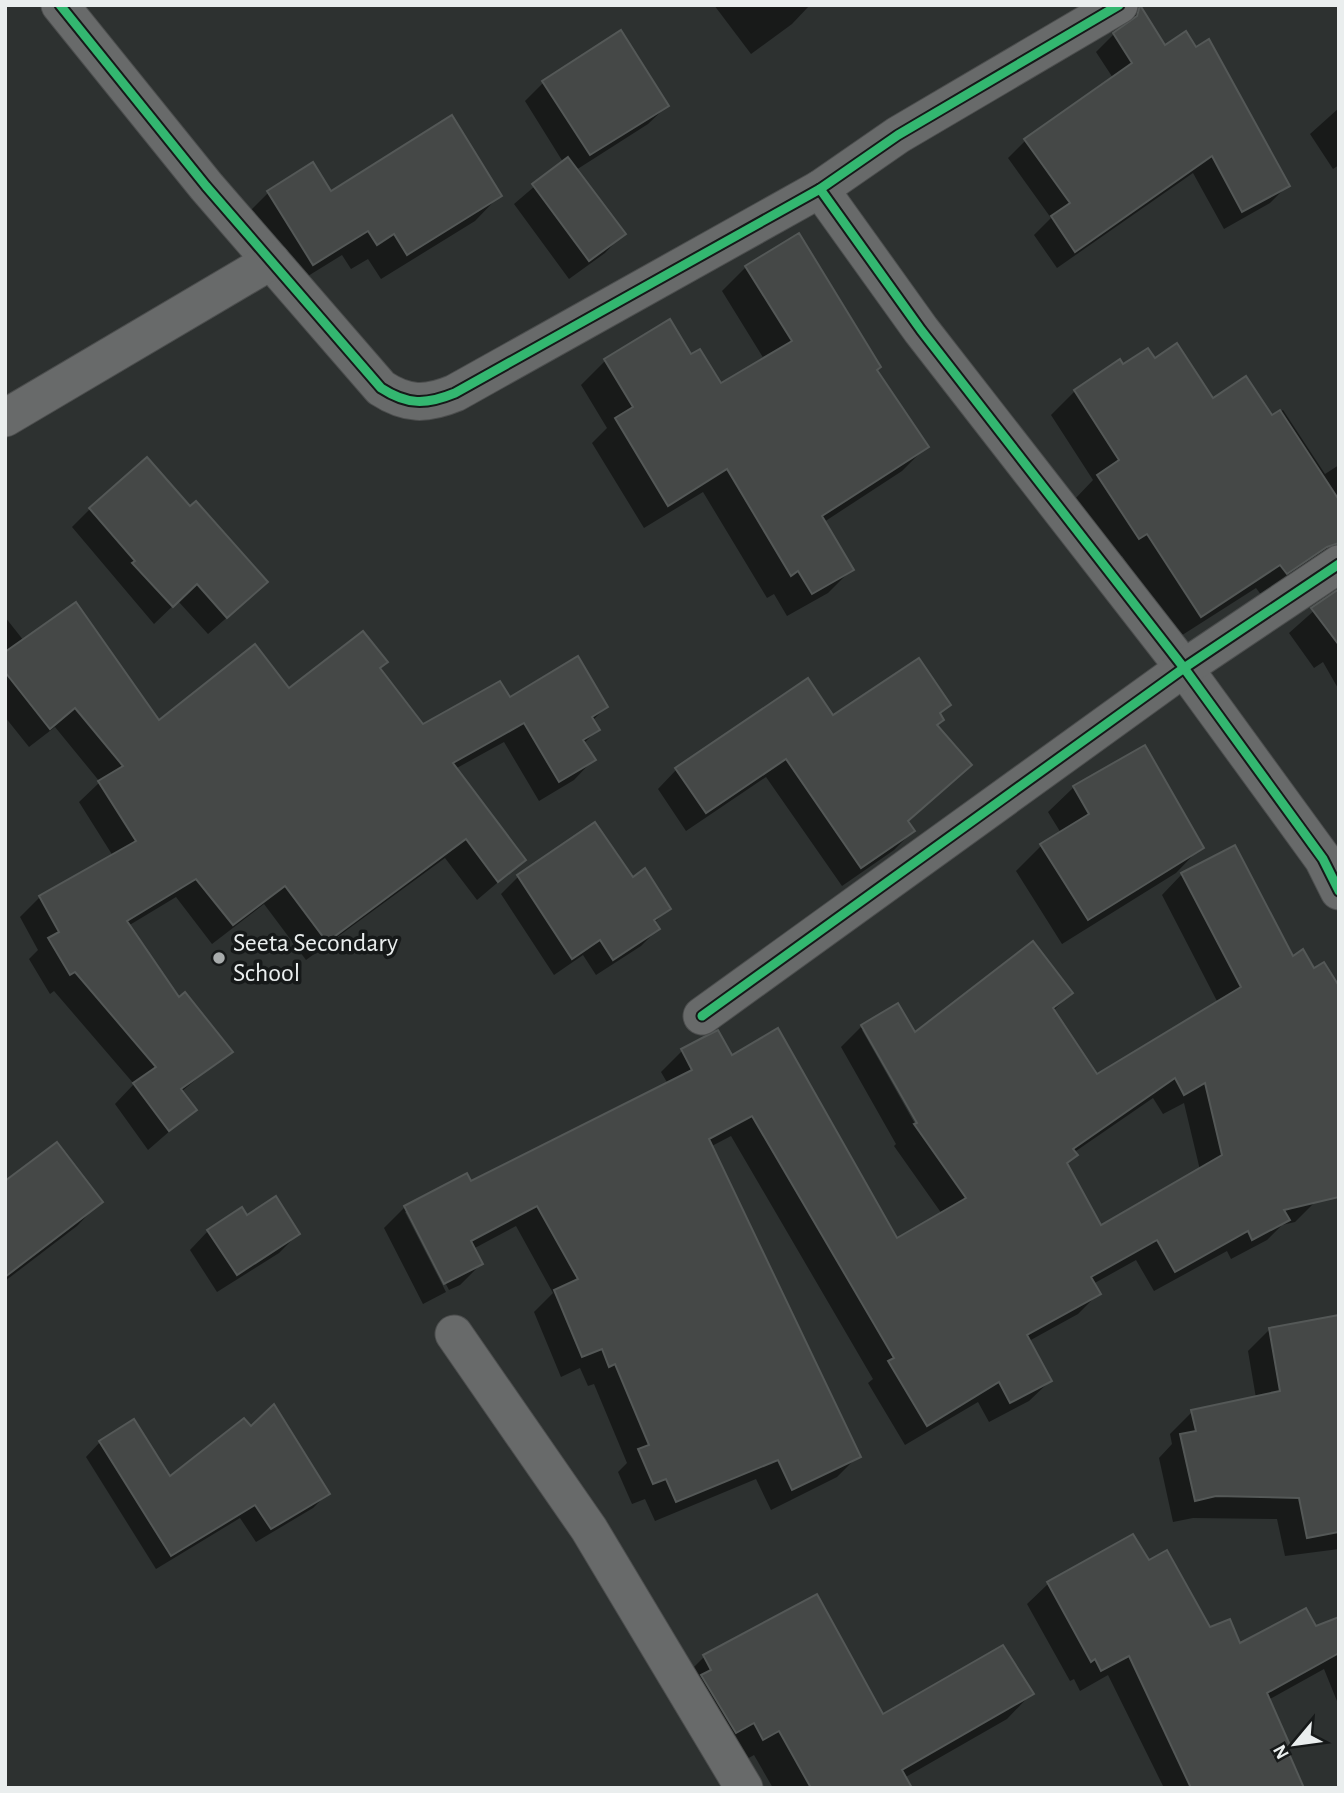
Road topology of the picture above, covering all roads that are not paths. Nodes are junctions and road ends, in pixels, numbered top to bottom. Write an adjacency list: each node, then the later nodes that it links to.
1 (60, 5): 4 (street)
2 (1119, 5): 3 (street)
3 (820, 189): 4 (street); 7 (street)
4 (271, 261): 5 (street)
5 (5, 418)
6 (1339, 564): 7 (street)
7 (1184, 668): 8 (street); 9 (street)
8 (1339, 891)
9 (702, 1016)
10 (454, 1334): 11 (street)
11 (744, 1788)

